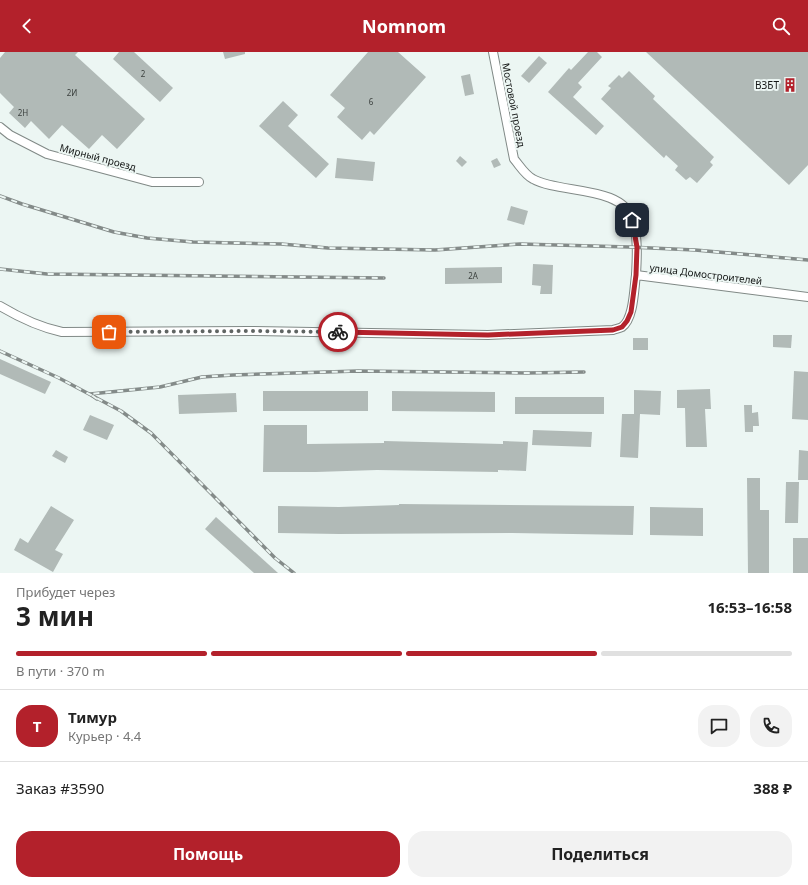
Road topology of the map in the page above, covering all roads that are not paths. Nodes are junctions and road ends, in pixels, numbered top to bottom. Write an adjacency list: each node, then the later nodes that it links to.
1 (493, 52): 4 (street, Мостовой проезд)
2 (0, 127): 3 (street, Мирный проезд)
3 (199, 182)
4 (636, 275): 5 (street, улица Домостроителей); 6 (street, улица Домостроителей)
5 (808, 297)
6 (0, 306)

